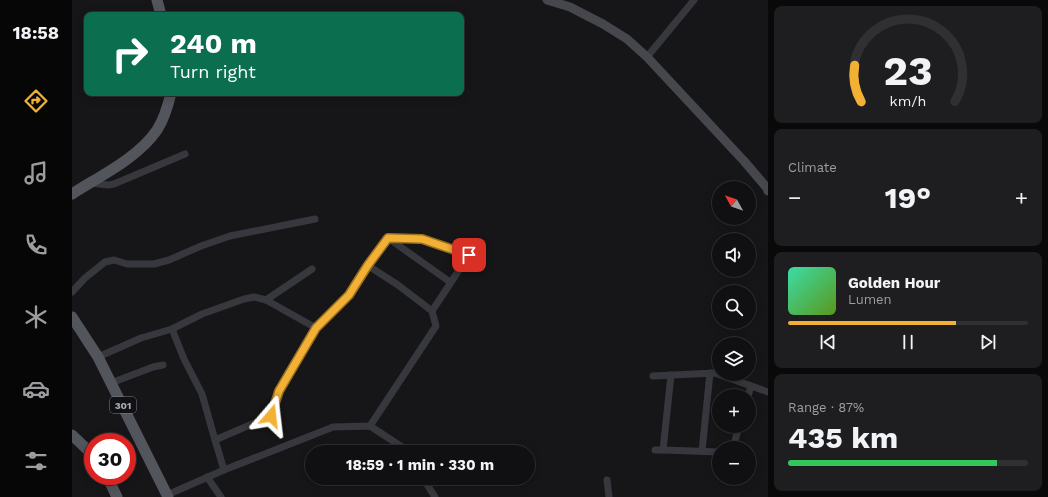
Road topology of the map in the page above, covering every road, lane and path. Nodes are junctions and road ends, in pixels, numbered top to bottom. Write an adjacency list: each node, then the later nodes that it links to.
1 (157, 0): 4 (main road)
2 (547, 0): 5 (main road)
3 (694, 0): 5 (street)
4 (160, 12)
5 (647, 57): 9 (main road)
6 (170, 96): 8 (main road)
7 (185, 154): 8 (street)
8 (90, 183): 10 (main road)
9 (768, 191)
10 (72, 194)
11 (315, 219): 16 (street)
12 (388, 238): 13 (street); 15 (street); 15 (street)
13 (368, 265): 18 (street); 20 (street)
14 (312, 269): 17 (street)
15 (450, 282): 18 (street)
16 (72, 292)
17 (266, 300): 20 (street); 21 (street)
18 (432, 311): 31 (street)
19 (72, 317): 22 (main road, 301)
20 (316, 328): 33 (street)
21 (172, 329): 22 (street); 33 (street)
22 (98, 357): 27 (main road, 301)
23 (163, 365): 27 (street)
24 (710, 373): 25 (street); 28 (street); 38 (street)
25 (671, 375): 26 (street); 37 (street)
26 (652, 376)
27 (111, 383): 45 (main road, 301)
28 (751, 386): 29 (street); 30 (street)
29 (750, 389)
30 (768, 392)
31 (370, 426): 34 (street); 40 (street)
32 (72, 435): 35 (main road)
33 (215, 440): 40 (street)
34 (399, 445)
35 (84, 447)
36 (655, 450): 37 (street)
37 (663, 450): 38 (street)
38 (702, 451): 39 (street)
39 (712, 452)
40 (224, 470): 41 (street)
41 (208, 477): 45 (street); 47 (street)
42 (607, 480): 49 (street)
43 (111, 485): 46 (main road)
44 (427, 485): 48 (street)
45 (168, 496)
46 (117, 497)
47 (221, 497)
48 (435, 497)
49 (609, 497)

